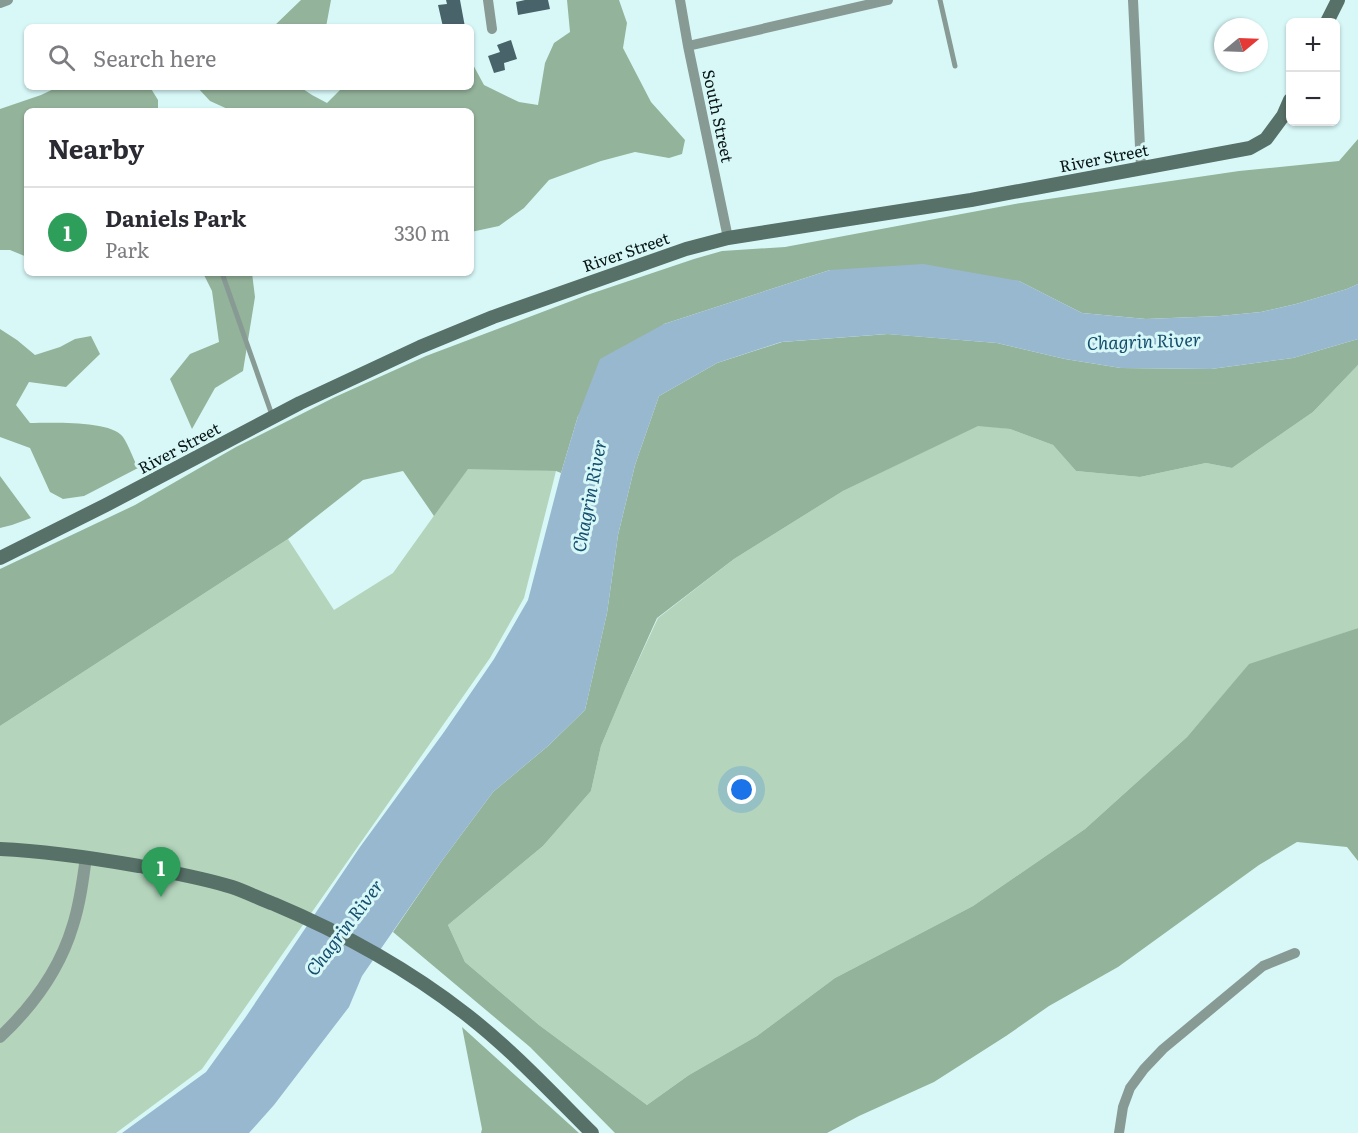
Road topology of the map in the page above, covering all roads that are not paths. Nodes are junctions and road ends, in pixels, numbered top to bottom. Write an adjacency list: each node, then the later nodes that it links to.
1 (8, 0): 8 (street)
2 (488, 0): 10 (street)
3 (680, 0): 11 (street, South Street)
4 (888, 0): 11 (street)
5 (940, 0): 12 (lane)
6 (1132, 0): 14 (street)
7 (1338, 0): 9 (main road)
8 (0, 3)
9 (1329, 18)
10 (492, 29)
11 (688, 46): 15 (street, South Street)
12 (955, 66)
13 (1286, 109): 14 (main road, River Street)
14 (1141, 168): 15 (main road, River Street)
15 (728, 238): 17 (main road, River Street)
16 (223, 276): 17 (lane)
17 (273, 417): 18 (main road, River Street)
18 (0, 558)
19 (0, 849): 20 (main road)
20 (86, 857): 22 (street); 23 (main road)
21 (1296, 953): 24 (street)
22 (0, 1036)
23 (592, 1133)
24 (1119, 1133)

